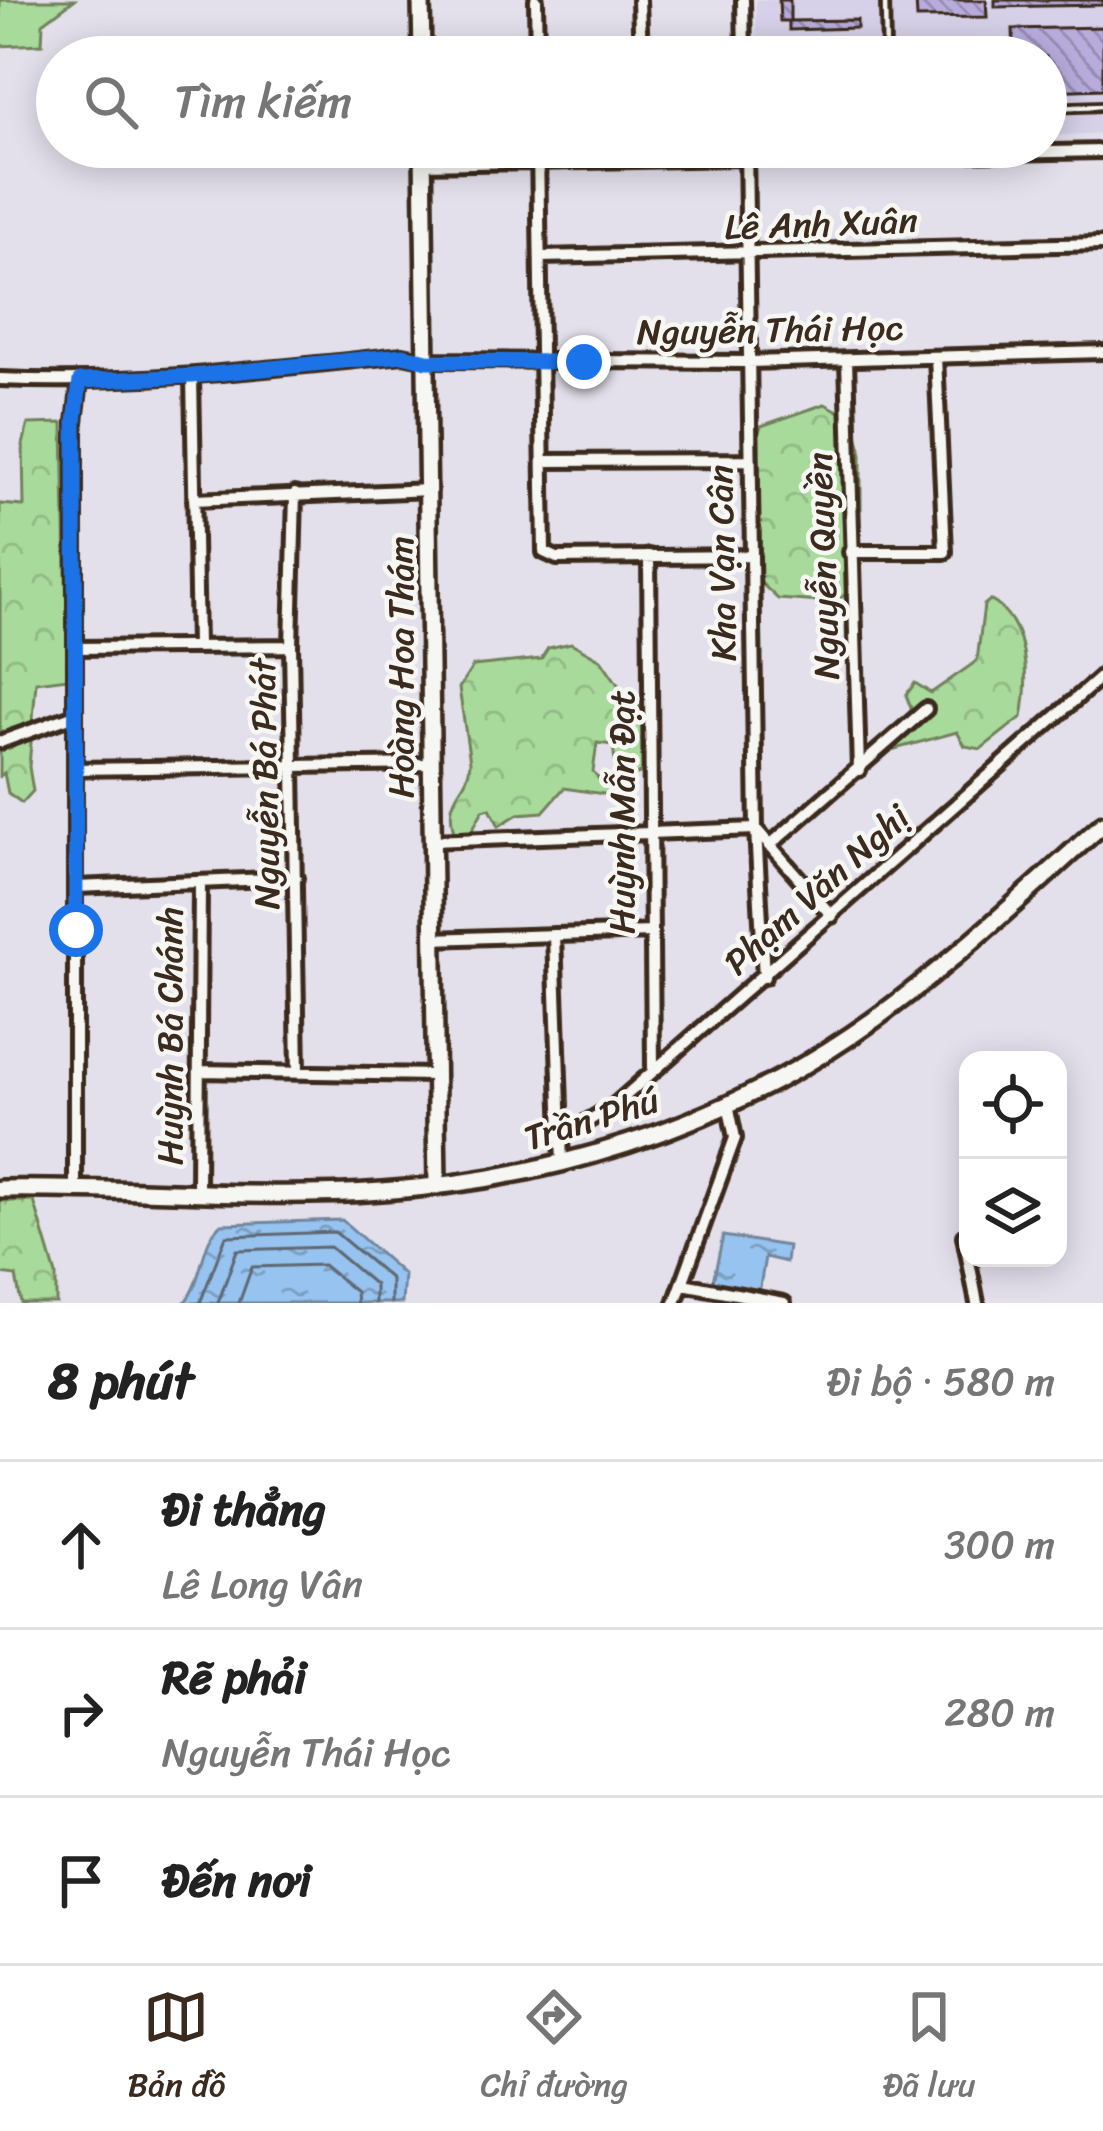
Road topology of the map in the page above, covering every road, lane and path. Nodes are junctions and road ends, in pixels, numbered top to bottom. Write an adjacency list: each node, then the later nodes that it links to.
1 (421, 0): 6 (main road)
2 (536, 0): 7 (street)
3 (639, 0): 8 (street)
4 (743, 0): 9 (street)
5 (884, 0): 10 (lane)
6 (422, 36)
7 (537, 36)
8 (640, 36)
9 (744, 36)
10 (885, 36)
11 (1103, 106): 12 (lane)
12 (1067, 107)
13 (1103, 152): 14 (street)
14 (1067, 153)
15 (423, 168): 24 (main road, Hoàng Hoa Thám)
16 (538, 168): 20 (street)
17 (747, 168): 19 (street, Kha Vạn Cân)
18 (1103, 244): 19 (street, Lê Anh Xuân)
19 (749, 256): 20 (street, Lê Anh Xuân); 26 (street, Kha Vạn Cân)
20 (541, 257): 25 (street)
21 (1103, 352): 22 (street, Nguyễn Thái Học)
22 (936, 357): 23 (street, Nguyễn Thái Học); 35 (street)
23 (847, 359): 26 (street, Nguyễn Thái Học); 35 (street, Nguyễn Quyền)
24 (427, 361): 25 (street, Nguyễn Thái Học); 27 (street, Nguyễn Thái Học); 32 (main road, Hoàng Hoa Thám)
25 (543, 361): 26 (street, Nguyễn Thái Học); 31 (street)
26 (748, 362): 30 (street, Kha Vạn Cân)
27 (192, 376): 29 (street, Nguyễn Thái Học); 34 (street)
28 (0, 379): 29 (street, Nguyễn Thái Học)
29 (80, 381): 40 (street)
30 (749, 460): 31 (street); 37 (street, Kha Vạn Cân)
31 (545, 461): 36 (street)
32 (430, 490): 33 (street); 46 (main road, Hoàng Hoa Thám)
33 (295, 494): 34 (street); 39 (street, Nguyễn Bá Phát)
34 (194, 500): 38 (street)
35 (850, 552): 48 (street, Nguyễn Quyền)
36 (649, 556): 37 (street); 51 (street, Huỳnh Mẫn Đạt)
37 (752, 556): 50 (street, Kha Vạn Cân)
38 (197, 645): 39 (street); 40 (street)
39 (291, 646): 45 (street, Nguyễn Bá Phát)
40 (76, 648): 43 (street)
41 (1103, 675): 57 (street, Phạm Văn Nghị)
42 (926, 709): 48 (street)
43 (75, 716): 44 (street); 47 (street)
44 (0, 742)
45 (294, 764): 46 (street); 47 (street); 54 (street, Nguyễn Bá Phát)
46 (430, 764): 52 (main road, Hoàng Hoa Thám)
47 (75, 769): 56 (street)
48 (859, 770): 53 (street)
49 (1103, 824): 66 (main road, Trần Phú)
50 (756, 829): 51 (street); 53 (street); 61 (street, Kha Vạn Cân)
51 (651, 830): 52 (street); 58 (street, Huỳnh Mẫn Đạt)
52 (430, 841): 60 (main road, Hoàng Hoa Thám)
53 (769, 846): 57 (street)
54 (296, 878): 55 (street); 64 (street, Nguyễn Bá Phát)
55 (200, 883): 56 (street); 63 (street, Huỳnh Bá Chánh)
56 (76, 887): 70 (street)
57 (832, 916): 61 (street, Phạm Văn Nghị)
58 (651, 932): 59 (street); 62 (street, Huỳnh Mẫn Đạt)
59 (554, 935): 60 (street); 67 (street)
60 (432, 939): 65 (main road, Hoàng Hoa Thám)
61 (764, 977): 62 (street, Phạm Văn Nghị)
62 (653, 1069): 67 (street, Phạm Văn Nghị)
63 (199, 1071): 64 (street); 72 (street, Huỳnh Bá Chánh)
64 (298, 1072): 65 (street)
65 (434, 1075): 69 (main road, Hoàng Hoa Thám)
66 (728, 1104): 68 (main road, Trần Phú); 74 (street)
67 (561, 1138): 68 (street)
68 (562, 1162): 69 (main road, Trần Phú)
69 (437, 1186): 72 (main road, Trần Phú)
70 (75, 1188): 71 (main road, Trần Phú); 72 (main road, Trần Phú)
71 (0, 1189)
72 (198, 1190)
73 (969, 1267): 77 (street)
74 (683, 1284): 75 (street); 76 (street)
75 (675, 1303)
76 (784, 1303)
77 (976, 1303)

